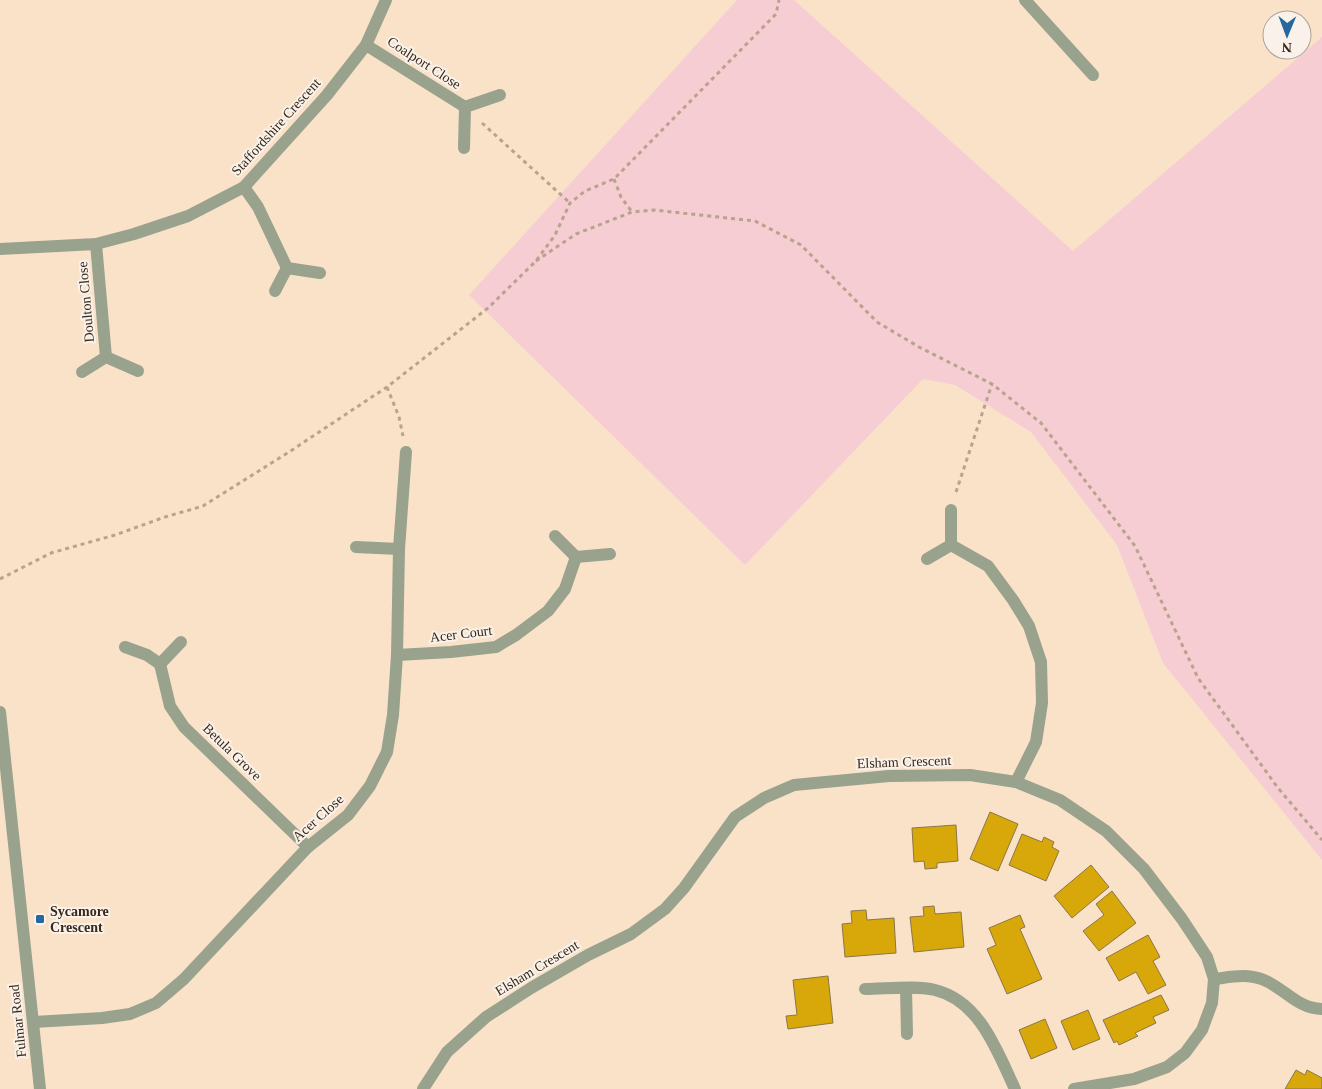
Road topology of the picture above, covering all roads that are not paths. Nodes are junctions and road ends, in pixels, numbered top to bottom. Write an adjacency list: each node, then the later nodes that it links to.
1 (386, 0): 3 (street, Staffordshire Crescent)
2 (1025, 0): 4 (street)
3 (366, 45): 6 (street, Coalport Close); 8 (street, Staffordshire Crescent)
4 (1093, 75)
5 (500, 95): 6 (street, Coalport Close)
6 (465, 108): 7 (street, Coalport Close)
7 (464, 148)
8 (244, 187): 9 (street, Staffordshire Crescent); 11 (street)
9 (96, 244): 10 (street, Staffordshire Crescent); 14 (street, Doulton Close)
10 (0, 249)
11 (287, 268): 12 (street); 13 (street)
12 (320, 273)
13 (275, 291)
14 (106, 357): 15 (street, Doulton Close); 16 (street, Doulton Close)
15 (138, 371)
16 (82, 372)
17 (406, 452): 22 (street, Acer Close)
18 (951, 510): 20 (street)
19 (555, 536): 24 (street)
20 (951, 545): 25 (street); 32 (street)
21 (356, 547): 22 (street)
22 (399, 549): 28 (street, Acer Close)
23 (610, 554): 24 (street)
24 (576, 557): 28 (street, Acer Court)
25 (927, 559)
26 (182, 642): 29 (street)
27 (125, 647): 29 (street)
28 (397, 656): 33 (street, Acer Close)
29 (160, 664): 33 (street, Betula Grove)
30 (0, 712): 31 (street, Fulmar Road)
31 (4, 778): 38 (street, Fulmar Road)
32 (1016, 782): 34 (street, Elsham Crescent); 41 (street, Elsham Crescent)
33 (308, 847): 38 (street, Acer Close)
34 (1214, 979): 37 (street); 43 (street, Elsham Crescent)
35 (906, 988): 36 (street); 39 (street); 42 (street)
36 (865, 989)
37 (1322, 1009)
38 (34, 1022): 40 (street, Fulmar Road)
39 (907, 1034)
40 (40, 1089)
41 (423, 1089)
42 (1015, 1089)
43 (1074, 1089)

